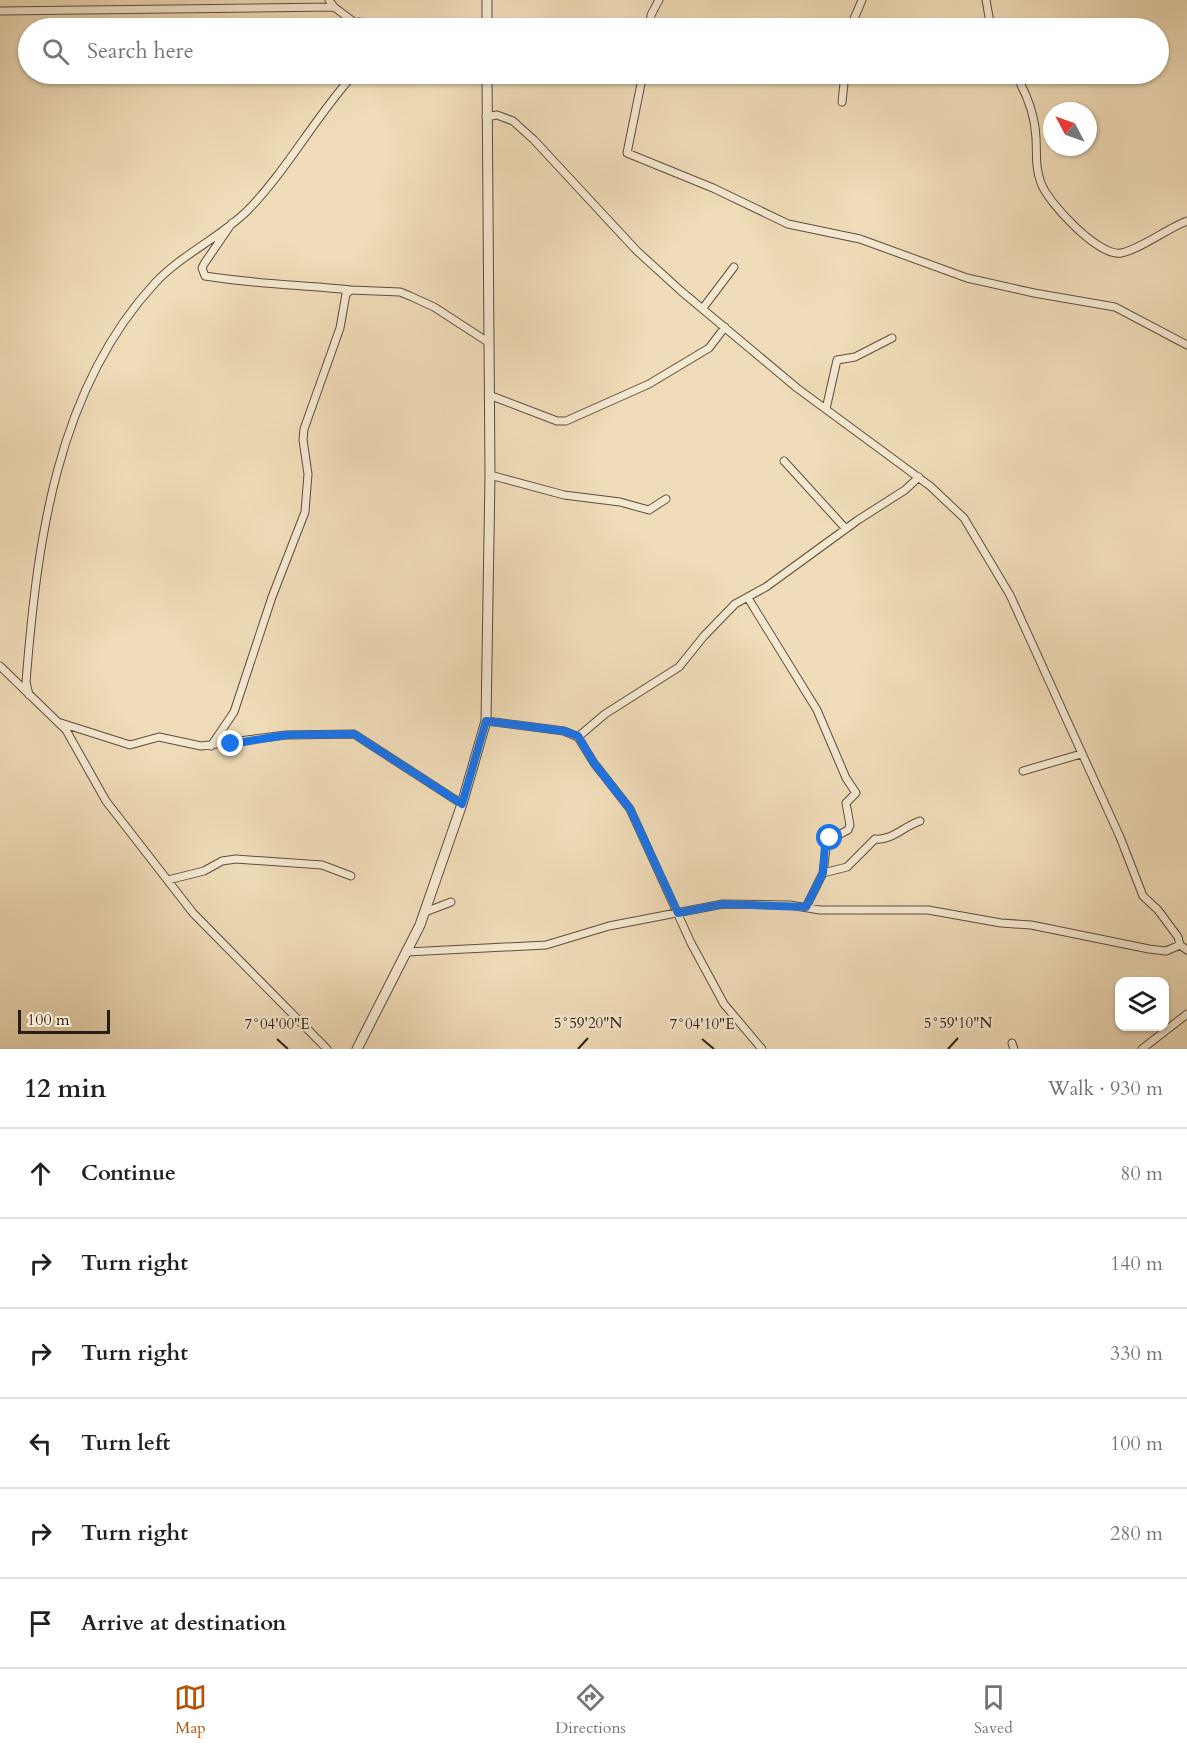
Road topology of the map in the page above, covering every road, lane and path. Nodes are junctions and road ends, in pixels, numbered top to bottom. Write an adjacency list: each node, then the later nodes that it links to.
1 (329, 0): 6 (street)
2 (487, 0): 11 (street)
3 (659, 0): 12 (street)
4 (862, 0): 13 (street)
5 (986, 0): 14 (street)
6 (334, 7): 7 (street); 8 (street)
7 (0, 11)
8 (346, 16): 9 (street); 10 (street)
9 (349, 18)
10 (350, 18)
11 (487, 18)
12 (651, 18)
13 (854, 18)
14 (989, 18)
15 (346, 84): 23 (street)
16 (487, 84): 21 (street)
17 (641, 84): 30 (street)
18 (844, 84): 20 (street)
19 (1019, 84): 22 (street)
20 (842, 102)
21 (486, 117): 26 (street); 29 (street)
22 (1187, 220)
23 (234, 221): 25 (street); 40 (street)
24 (735, 267): 26 (street)
25 (351, 290): 29 (street); 44 (street)
26 (703, 308): 27 (street)
27 (725, 327): 31 (street); 32 (street)
28 (892, 338): 32 (street)
29 (488, 342): 31 (street)
30 (1187, 345)
31 (489, 395): 34 (street)
32 (826, 409): 35 (street)
33 (784, 462): 37 (street)
34 (490, 475): 36 (street); 41 (street)
35 (919, 477): 37 (street); 45 (street)
36 (666, 499)
37 (846, 529): 38 (street)
38 (748, 598): 43 (street); 49 (street)
39 (0, 666): 40 (street)
40 (29, 695): 42 (street)
41 (486, 721): 43 (street); 47 (street)
42 (59, 722): 44 (street); 51 (street)
43 (578, 736): 55 (street)
44 (211, 746): 47 (street)
45 (1081, 754): 46 (street); 56 (street)
46 (1023, 771)
47 (462, 804): 54 (street)
48 (920, 821): 49 (street)
49 (823, 873): 53 (street)
50 (351, 876): 51 (street)
51 (168, 880): 60 (street)
52 (451, 902): 54 (street)
53 (806, 907): 55 (street); 56 (street)
54 (425, 912): 58 (street)
55 (678, 913): 58 (street); 62 (street)
56 (1180, 945): 57 (street)
57 (1187, 950)
58 (407, 952): 61 (street)
59 (1187, 1014): 63 (street)
60 (327, 1049)
61 (357, 1049)
62 (762, 1049)
63 (1142, 1049)

